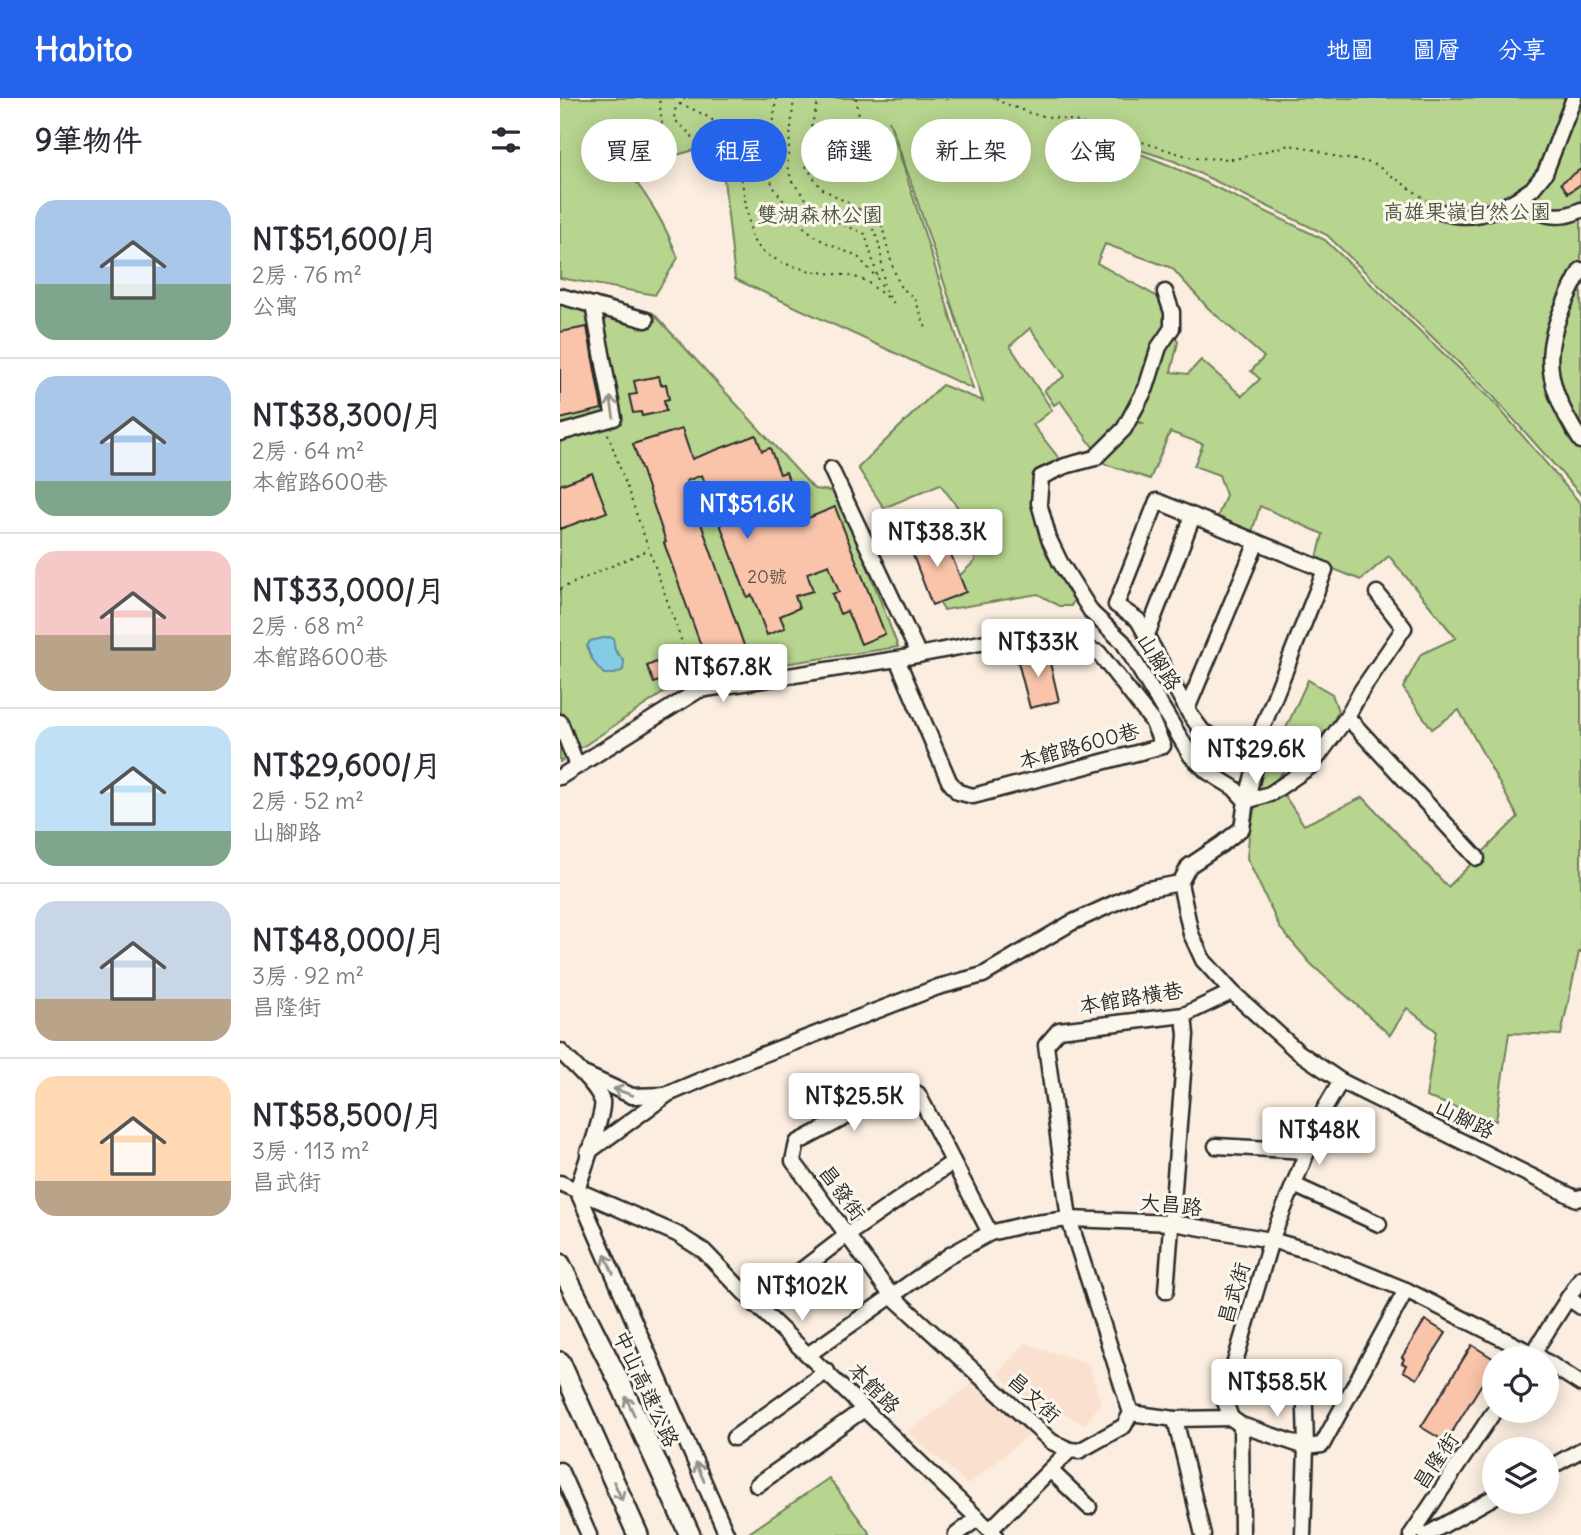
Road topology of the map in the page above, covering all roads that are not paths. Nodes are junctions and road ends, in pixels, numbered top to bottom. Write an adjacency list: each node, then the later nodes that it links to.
1 (1574, 98): 2 (street)
2 (1517, 199): 3 (street); 4 (street)
3 (1581, 209)
4 (1441, 212)
5 (1581, 270): 11 (street)
6 (1165, 292): 25 (street, 山腳路)
7 (560, 296): 8 (street)
8 (593, 305): 9 (street); 10 (street, one-way to 8)
9 (646, 320)
10 (560, 433)
11 (1581, 441)
12 (831, 469): 17 (street)
13 (1193, 516): 14 (street); 16 (street); 16 (street)
14 (1257, 542): 19 (street); 22 (street)
15 (1377, 593): 20 (street)
16 (1147, 635): 19 (street)
17 (919, 655): 18 (street, 本館路600巷); 18 (street, 本館路600巷)
18 (897, 659): 23 (street, 本館路600巷)
19 (1187, 709): 22 (street)
20 (1348, 717): 25 (street); 26 (street)
21 (560, 722): 23 (street)
22 (1252, 754): 25 (street)
23 (577, 766): 24 (street, 本館路600巷)
24 (560, 777)
25 (1246, 802): 27 (street)
26 (1477, 858)
27 (1180, 883): 28 (street, 山腳路); 33 (street)
28 (1232, 992): 29 (street, 本館路橫巷); 32 (street, 山腳路)
29 (1184, 1015): 42 (street, 本館路橫巷); 43 (street)
30 (560, 1051): 31 (street)
31 (582, 1073): 33 (street, one-way to 31); 36 (street)
32 (1341, 1081): 35 (street); 41 (street, 山腳路)
33 (667, 1094): 36 (street)
34 (1216, 1146): 35 (street)
35 (1307, 1151): 39 (street)
36 (588, 1152): 40 (street)
37 (953, 1162): 45 (street, 昌發街); 46 (street); 46 (street, 昌發街)
38 (560, 1183): 40 (street, 本館路)
39 (1294, 1185): 44 (street); 47 (street)
40 (577, 1191): 54 (street, 本館路); 84 (street, one-way to 40)
41 (1580, 1199)
42 (1069, 1219): 43 (street, 大昌路); 45 (street, 大昌路); 65 (street)
43 (1173, 1223): 47 (street, 大昌路); 51 (street)
44 (1379, 1224)
45 (990, 1233): 52 (street, 大昌路)
46 (847, 1235): 52 (street, 昌發街); 54 (street)
47 (1271, 1240): 50 (street, 大昌路); 67 (street, 昌武街)
48 (560, 1264): 83 (highway, 中山高速公路, one-way to 48)
49 (1581, 1278): 53 (street)
50 (1406, 1290): 56 (street, 大昌路); 70 (street)
51 (1166, 1292)
52 (891, 1296): 58 (street, 大昌路); 71 (street, 昌文街)
53 (1568, 1298): 55 (street); 57 (street)
54 (756, 1305): 58 (street, 本館路)
55 (1581, 1307)
56 (1515, 1346)
57 (1541, 1346)
58 (809, 1354): 61 (street, 本館路)
59 (560, 1362): 82 (highway, one-way to 82)
60 (1559, 1370): 63 (street)
61 (827, 1371): 64 (street, 本館路); 69 (street)
62 (1304, 1374): 70 (street)
63 (1581, 1384)
64 (864, 1409): 76 (street); 79 (street, 本館路)
65 (1131, 1413): 66 (street); 71 (street, 昌文街)
66 (1175, 1419): 67 (street); 86 (street)
67 (1236, 1421): 70 (street); 87 (street, 昌武街)
68 (1486, 1423): 89 (street, 昌隆街)
69 (734, 1438)
70 (1306, 1447): 88 (street)
71 (1070, 1450): 74 (street)
72 (1581, 1450): 73 (street)
73 (1559, 1462)
74 (1050, 1470): 78 (street); 80 (street)
75 (562, 1479): 81 (street)
76 (757, 1485)
77 (1482, 1504): 90 (street)
78 (1089, 1507)
79 (978, 1518): 80 (street, 本館路); 85 (street)
80 (993, 1532)
81 (589, 1535)
82 (638, 1535)
83 (690, 1535)
84 (727, 1535)
85 (956, 1535)
86 (1203, 1535)
87 (1242, 1535)
88 (1303, 1535)
89 (1411, 1535)
90 (1426, 1535)

